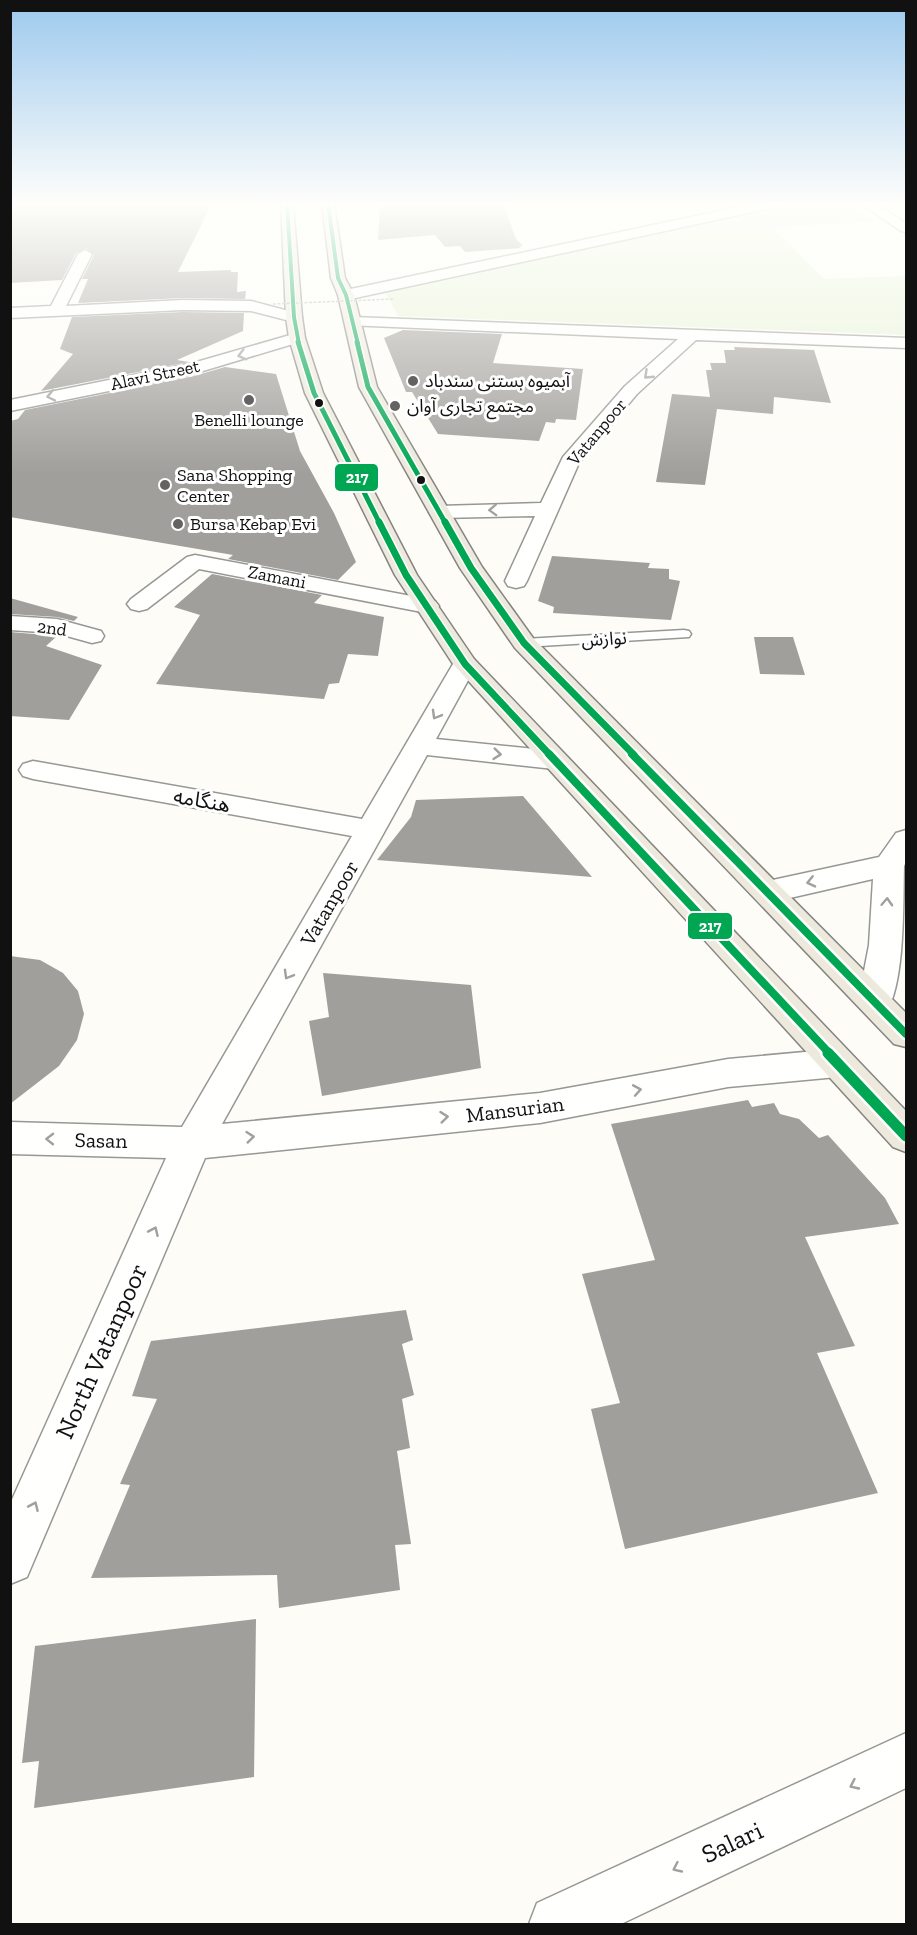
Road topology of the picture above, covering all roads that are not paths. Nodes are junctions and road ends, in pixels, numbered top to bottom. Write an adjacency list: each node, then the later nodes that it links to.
1 (65, 293): 5 (street)
2 (289, 293): 7 (main road)
3 (354, 293): 4 (street)
4 (346, 295): 8 (main road)
5 (56, 311): 6 (street); 7 (street)
6 (10, 314)
7 (288, 319): 11 (street, Alavi Street, one-way to 11); 16 (main road)
8 (353, 322): 9 (street); 13 (main road)
9 (691, 336): 10 (street); 12 (street, Vatanpoor, one-way to 12)
10 (906, 343)
11 (10, 406)
12 (547, 509): 13 (street, one-way to 13); 14 (street, Vatanpoor)
13 (440, 512): 20 (main road)
14 (516, 581)
15 (139, 604): 16 (street, Zamani)
16 (427, 606): 21 (main road)
17 (10, 623): 19 (street, 2nd)
18 (684, 634): 20 (lane, نوازش)
19 (92, 636)
20 (524, 643): 27 (main road)
21 (465, 664): 22 (street, Vatanpoor, one-way to 22); 23 (main road)
22 (418, 746): 23 (street, one-way to 23); 25 (street, Vatanpoor)
23 (555, 760): 31 (main road)
24 (33, 771): 25 (street, هنگامه)
25 (371, 830): 34 (street, Vatanpoor, one-way to 34)
26 (898, 853): 27 (street, one-way to 27); 28 (street, one-way to 26)
27 (768, 892): 29 (main road)
28 (896, 946): 29 (street)
29 (875, 1002): 30 (main road)
30 (906, 1034)
31 (837, 1063): 32 (main road); 34 (street, Mansurian, one-way to 31)
32 (906, 1136)
33 (10, 1138): 34 (street, Sasan, one-way to 33)
34 (192, 1143): 35 (street, North Vatanpoor, one-way to 34)
35 (10, 1560)
36 (906, 1760): 37 (street, Salari, one-way to 37)
37 (558, 1924)

